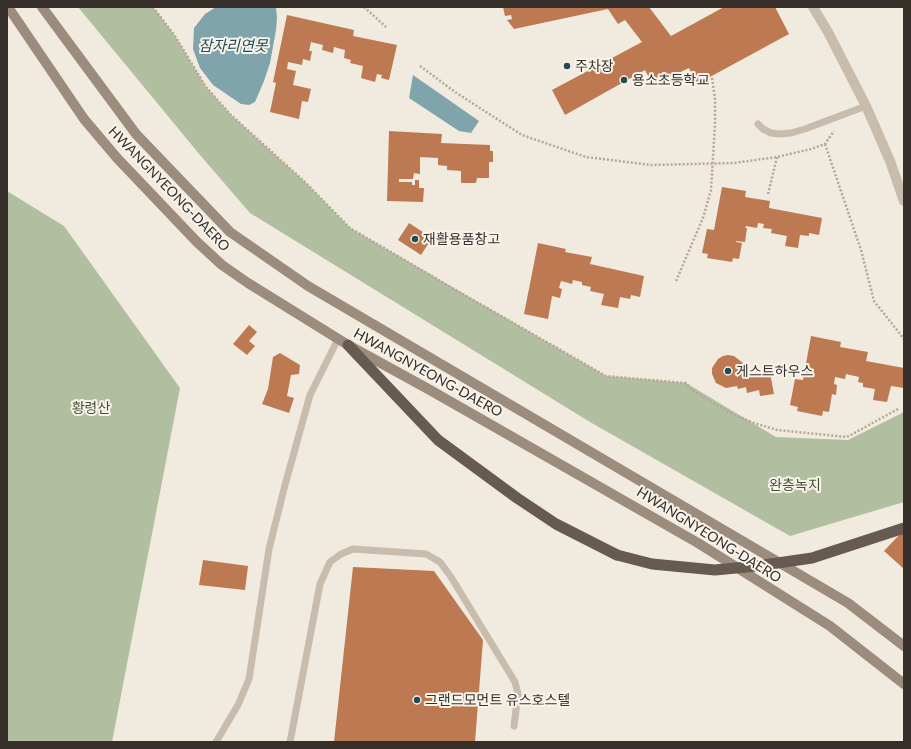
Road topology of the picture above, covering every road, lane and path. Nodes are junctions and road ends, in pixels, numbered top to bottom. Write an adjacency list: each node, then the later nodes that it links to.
1 (8, 7): 18 (main road, HWANGNYEONG-DAERO)
2 (42, 7): 23 (main road, HWANGNYEONG-DAERO)
3 (153, 7): 21 (path)
4 (364, 7): 6 (path)
5 (812, 7): 9 (street)
6 (386, 27)
7 (420, 66): 14 (path)
8 (712, 78): 14 (path)
9 (866, 106): 10 (lane); 16 (street)
10 (846, 113): 11 (lane); 12 (path)
11 (758, 124)
12 (825, 144): 13 (path); 19 (path)
13 (777, 157): 14 (path); 15 (path)
14 (714, 164): 17 (path)
15 (768, 194)
16 (904, 201)
17 (676, 281)
18 (338, 339): 20 (main road, HWANGNYEONG-DAERO); 26 (lane)
19 (904, 339)
20 (348, 345): 22 (highway, bridge); 24 (main road, HWANGNYEONG-DAERO)
21 (898, 409)
22 (904, 528)
23 (904, 646)
24 (904, 684)
25 (514, 726): 27 (lane)
26 (216, 742)
27 (290, 742)

